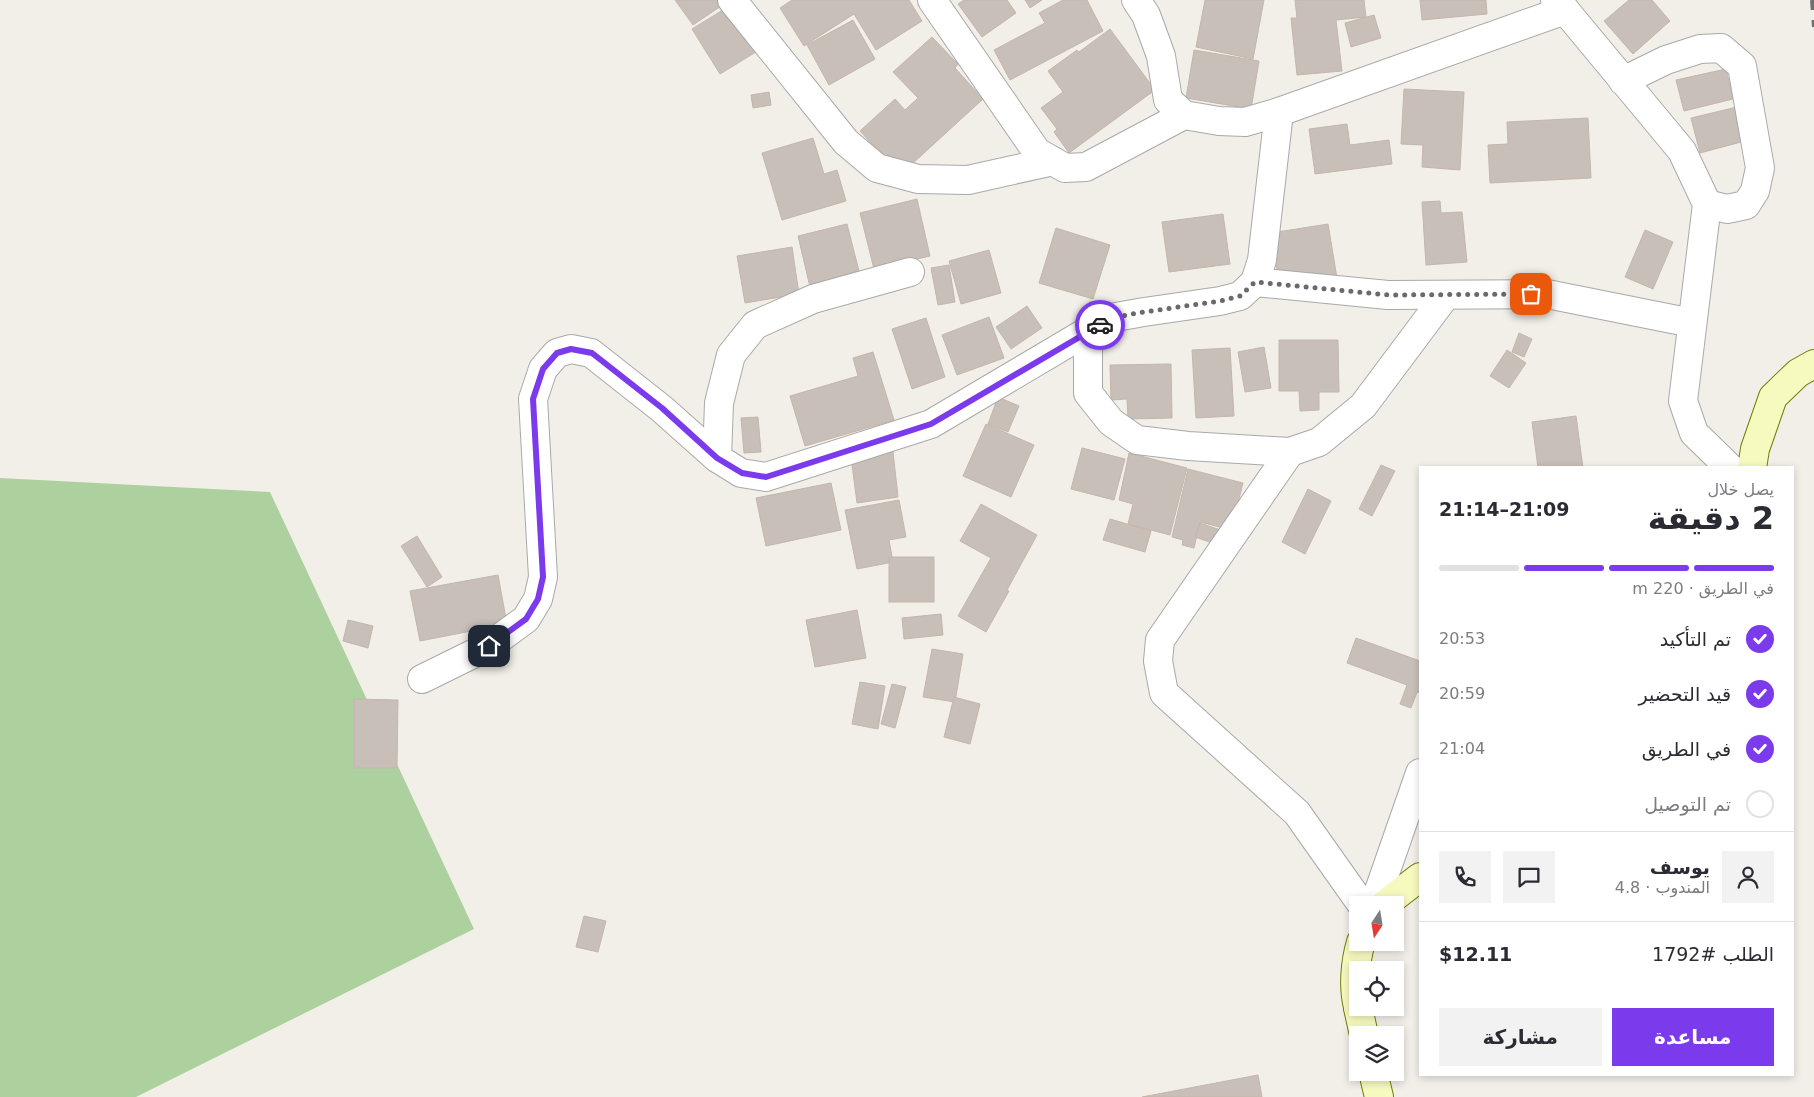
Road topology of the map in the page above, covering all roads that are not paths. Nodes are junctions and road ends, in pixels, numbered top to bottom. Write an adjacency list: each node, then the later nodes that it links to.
1 (732, 0): 8 (street)
2 (932, 0): 8 (street)
3 (1147, 5): 7 (street)
4 (1560, 5): 5 (street); 6 (street)
5 (1623, 81): 9 (street); 9 (street)
6 (1279, 112): 7 (street); 11 (street)
7 (1184, 115): 8 (street)
8 (1053, 161)
9 (1707, 204): 13 (street)
10 (910, 272): 17 (street)
11 (1255, 282): 12 (street); 14 (street)
12 (1446, 295): 13 (street); 16 (street)
13 (1692, 323): 18 (street)
14 (1088, 332): 16 (street); 17 (street)
15 (1814, 364): 19 (main road)
16 (1290, 452): 23 (street)
17 (717, 458): 20 (street)
18 (1728, 466)
19 (1752, 466)
20 (422, 679)
21 (1419, 776): 24 (street)
22 (1419, 877): 25 (main road)
23 (1356, 896)
24 (1377, 896)
25 (1395, 896)
26 (1375, 1081): 27 (main road)
27 (1379, 1097)

